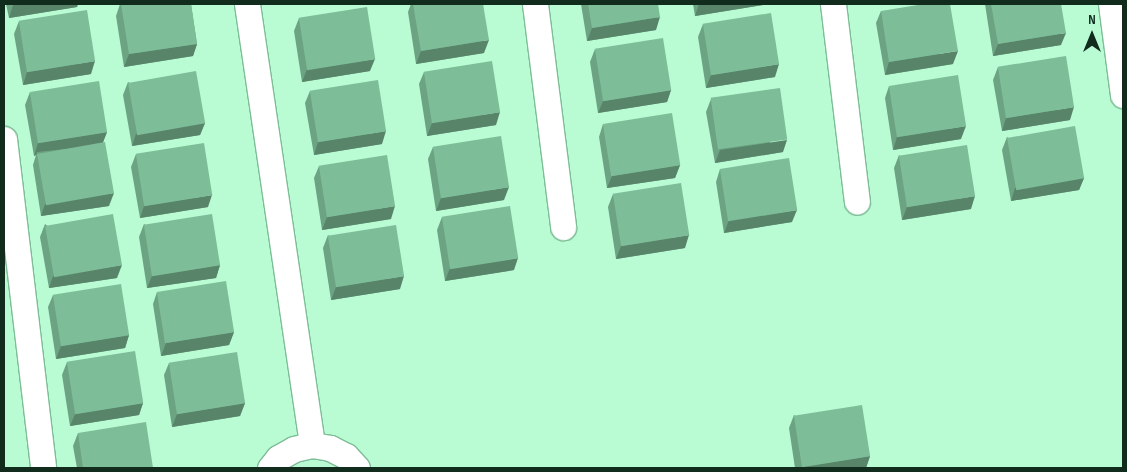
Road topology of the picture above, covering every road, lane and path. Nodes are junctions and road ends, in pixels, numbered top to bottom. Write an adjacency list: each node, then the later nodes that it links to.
1 (246, 4): 9 (street)
2 (535, 4): 8 (street)
3 (833, 4): 7 (street)
4 (1111, 4): 5 (street)
5 (1123, 95)
6 (4, 139): 10 (street)
7 (857, 202)
8 (563, 227)
9 (312, 445): 11 (street); 12 (street)
10 (44, 468)
11 (270, 468)
12 (357, 468)

